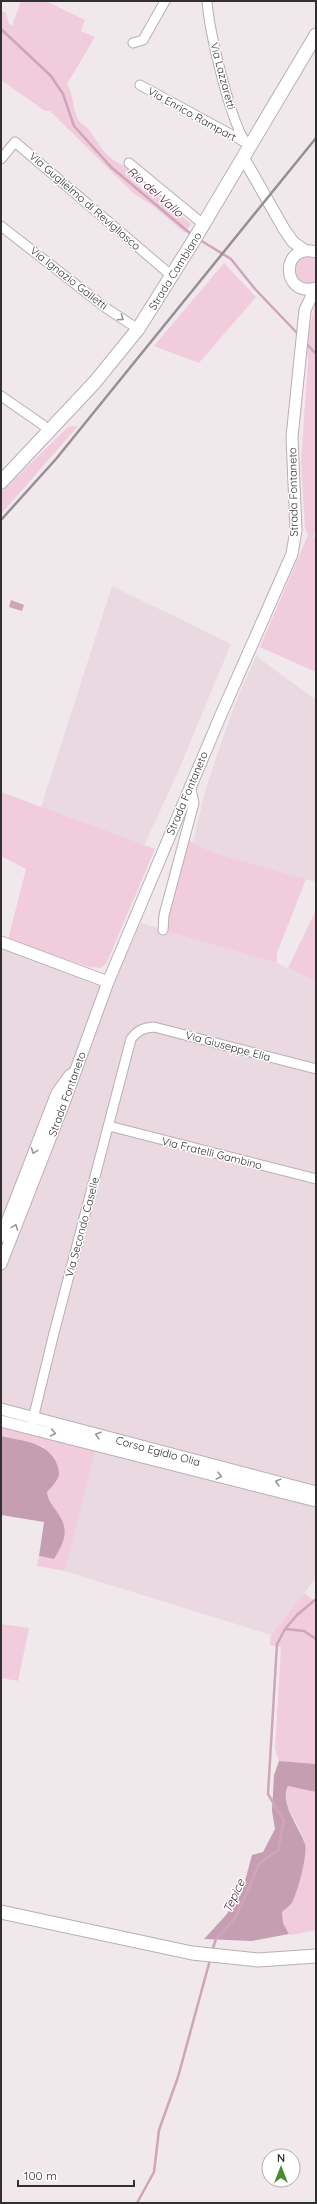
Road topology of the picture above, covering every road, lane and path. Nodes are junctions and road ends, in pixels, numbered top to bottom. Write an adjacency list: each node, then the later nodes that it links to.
1 (165, 1): 4 (street)
2 (207, 1): 6 (street, Via Lazzaretti)
3 (316, 35): 6 (main road, Strada Cambiano)
4 (133, 43)
5 (140, 85): 6 (street, Via Enrico Rampart)
6 (245, 148): 10 (main road, Strada Cambiano); 11 (street)
7 (1, 160): 14 (street, Via Guglielmo di Revigliasco)
8 (129, 163): 10 (street)
9 (1, 226): 18 (street, Via Ignazio Galletti, one-way to 18)
10 (202, 226): 14 (main road, Strada Cambiano)
11 (284, 229): 12 (street); 13 (street)
12 (311, 252): 13 (street)
13 (292, 261): 15 (street, Strada Fontaneto)
14 (172, 276): 18 (main road, Strada Cambiano)
15 (298, 286): 16 (street); 17 (street, Strada Fontaneto)
16 (316, 288): 17 (street, Strada Fontaneto)
17 (305, 310): 22 (street, Strada Fontaneto)
18 (138, 329): 20 (main road, Strada Cambiano)
19 (1, 396): 20 (street)
20 (50, 432): 21 (main road, Strada Cambiano)
21 (1, 482)
22 (190, 785): 23 (street); 25 (street, Strada Fontaneto)
23 (163, 930)
24 (1, 942): 25 (street)
25 (108, 982): 27 (street, Strada Fontaneto)
26 (140, 1029): 28 (street, Via Giuseppe Elia); 29 (street, Via Secondo Caselle)
27 (77, 1067): 31 (street, one-way to 31); 32 (street, Strada Fontaneto, one-way to 27)
28 (316, 1069)
29 (109, 1126): 30 (street, Via Fratelli Gambino); 34 (street, Via Secondo Caselle)
30 (316, 1179)
31 (1, 1237)
32 (1, 1264)
33 (1, 1409): 34 (street, Corso Egidio Olia)
34 (34, 1417): 36 (street, Via Secondo Caselle); 37 (street, Corso Egidio Olia, one-way to 34)
35 (1, 1421): 36 (street, Corso Egidio Olia)
36 (31, 1428): 38 (street, Corso Egidio Olia, one-way to 38)
37 (316, 1492)
38 (316, 1500)
39 (1, 1912): 40 (main road)
40 (316, 1956)

